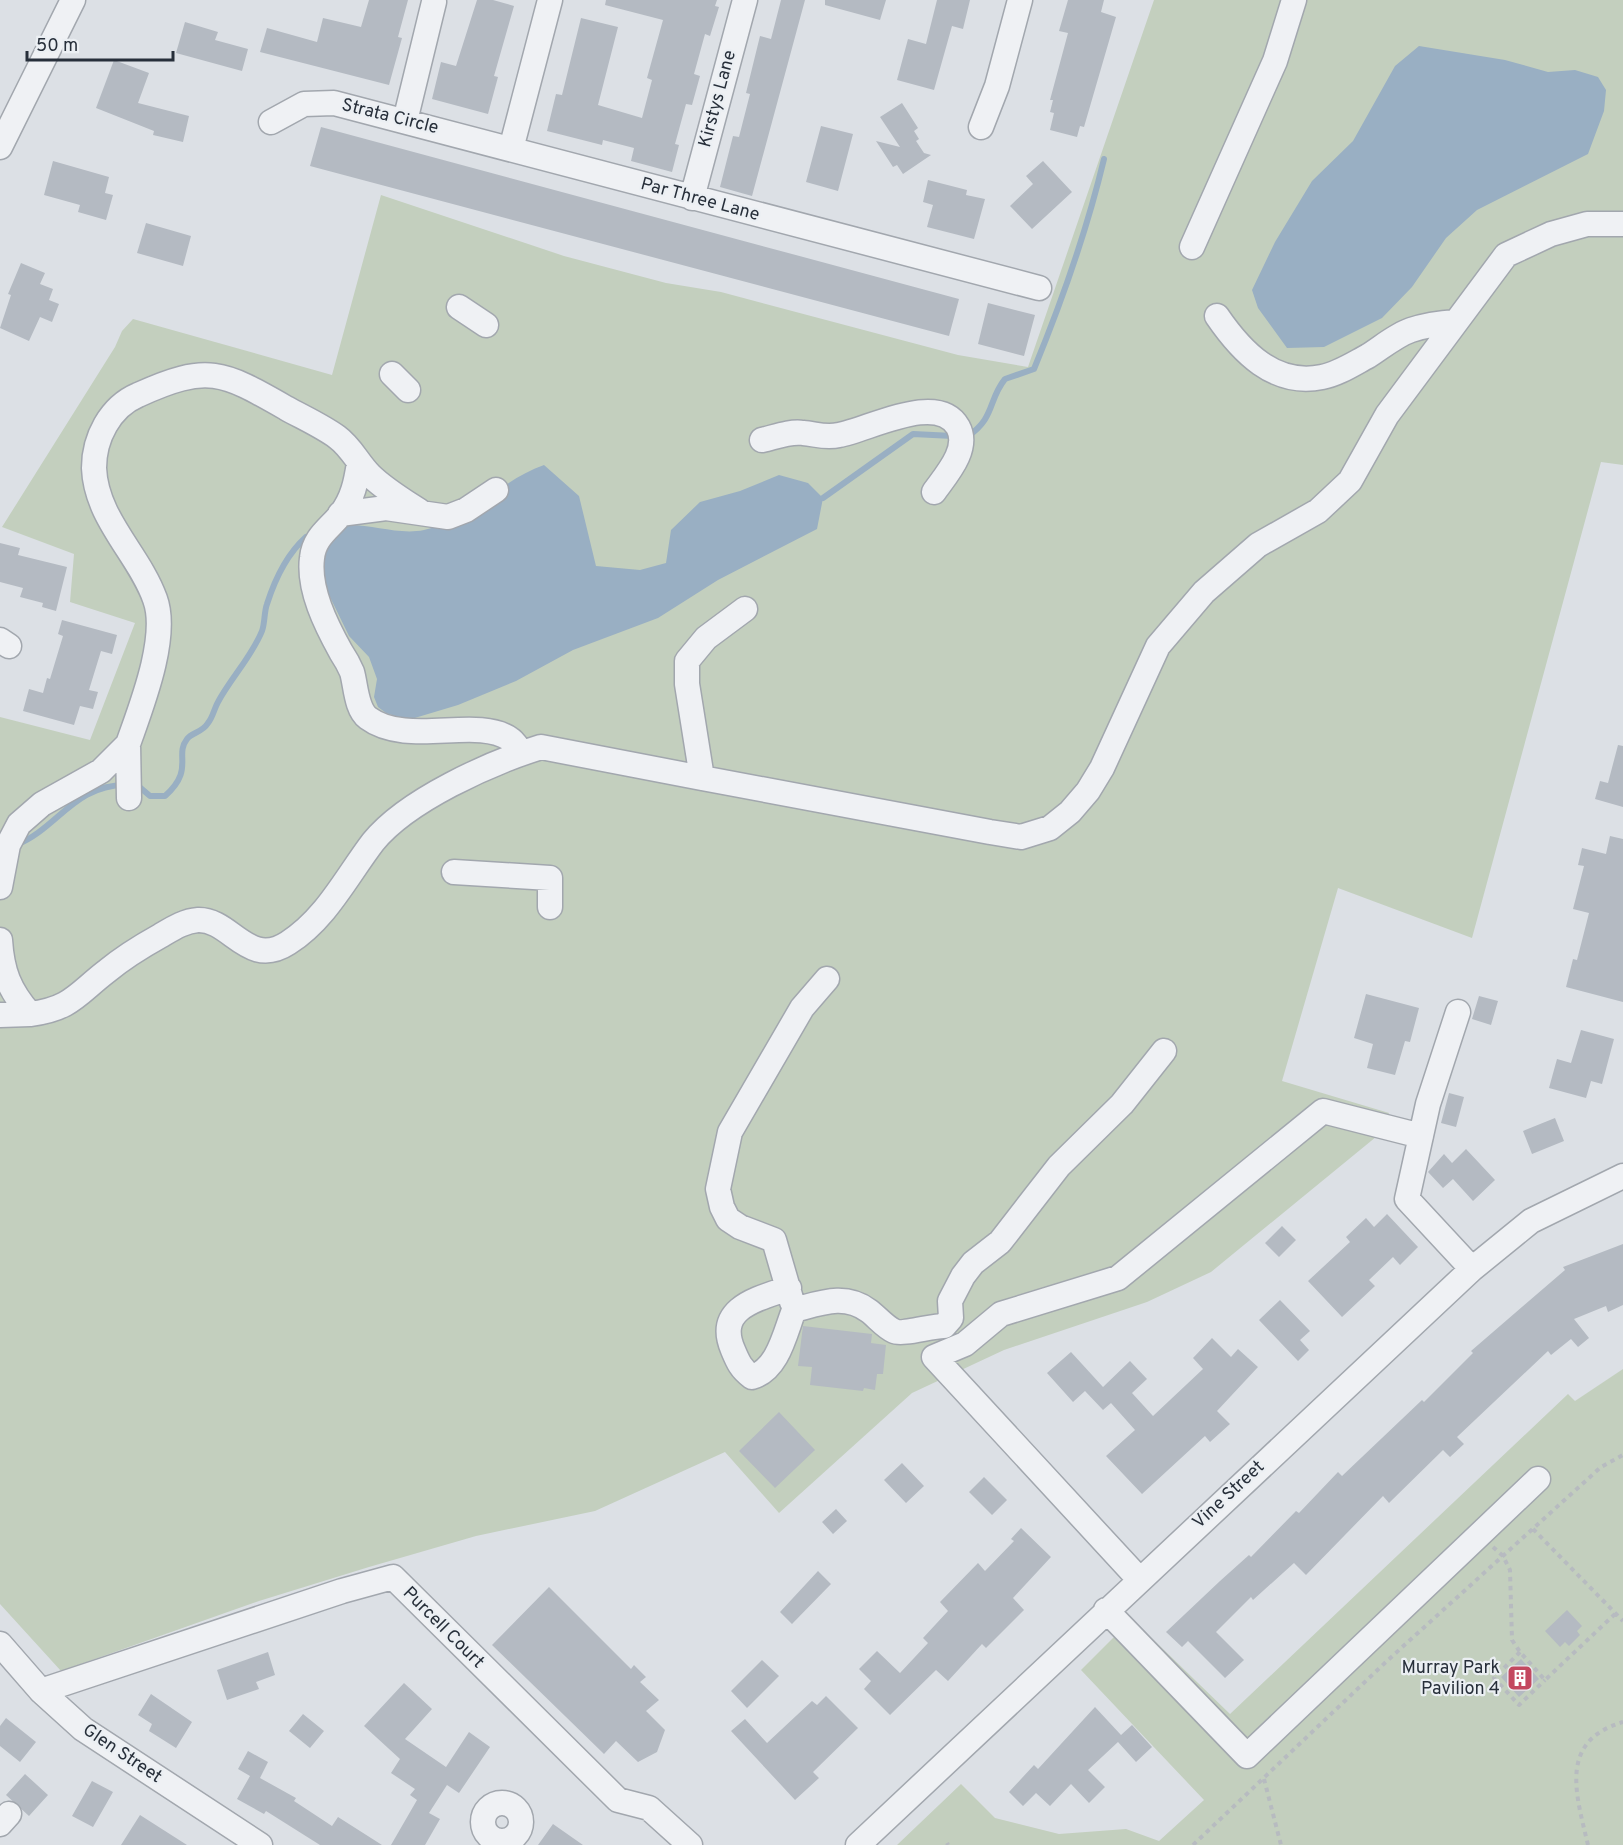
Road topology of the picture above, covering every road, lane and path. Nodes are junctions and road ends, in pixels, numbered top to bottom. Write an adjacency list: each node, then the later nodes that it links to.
1 (71, 0): 10 (street)
2 (550, 0): 11 (street)
3 (745, 0): 12 (street, Kirstys Lane)
4 (1020, 0): 9 (street)
5 (1294, 0): 14 (street)
6 (434, 2): 7 (street)
7 (405, 121): 8 (street, Strata Circle); 11 (street, Strata Circle)
8 (271, 122)
9 (981, 127)
10 (0, 147)
11 (511, 149): 12 (street, Par Three Lane)
12 (692, 198): 15 (street, Par Three Lane)
13 (1623, 224): 18 (street)
14 (1192, 247)
15 (1039, 288)
16 (459, 307): 19 (street)
17 (1217, 316): 18 (street)
18 (1456, 322): 29 (street)
19 (486, 325)
20 (762, 440): 23 (street)
21 (359, 464): 24 (street); 25 (street); 27 (street)
22 (496, 490): 24 (street)
23 (934, 492)
24 (421, 512): 25 (street)
25 (340, 514): 28 (street)
26 (745, 609): 29 (street)
27 (128, 744): 30 (street); 32 (street)
28 (522, 753): 29 (street); 37 (street)
29 (702, 778)
30 (129, 798)
31 (454, 872): 33 (street)
32 (0, 887)
33 (550, 907)
34 (0, 940): 37 (street)
35 (827, 979): 39 (street)
36 (1458, 1012): 40 (street)
37 (30, 1014): 38 (street)
38 (0, 1015)
39 (1164, 1051)
40 (1421, 1136): 42 (street); 47 (street)
41 (1623, 1176): 42 (street, Vine Street)
42 (1472, 1269): 47 (street, Vine Street)
43 (1623, 1455): 45 (path)
44 (1538, 1479): 48 (street)
45 (1533, 1529): 46 (path); 49 (path)
46 (1503, 1556): 52 (path); 56 (path)
47 (1139, 1579): 48 (street, Vine Street)
48 (1106, 1610): 59 (street, Vine Street)
49 (1616, 1613): 50 (path); 53 (path)
50 (1623, 1621)
51 (0, 1644): 54 (street, Glen Street)
52 (1520, 1652): 53 (path); 53 (path)
53 (1545, 1680)
54 (41, 1691): 57 (street, Glen Street); 58 (street, Purcell Court)
55 (1623, 1722): 62 (path)
56 (1264, 1779): 60 (path); 61 (path)
57 (260, 1845)
58 (690, 1845)
59 (858, 1845)
60 (1193, 1845)
61 (1281, 1845)
62 (1588, 1845)

